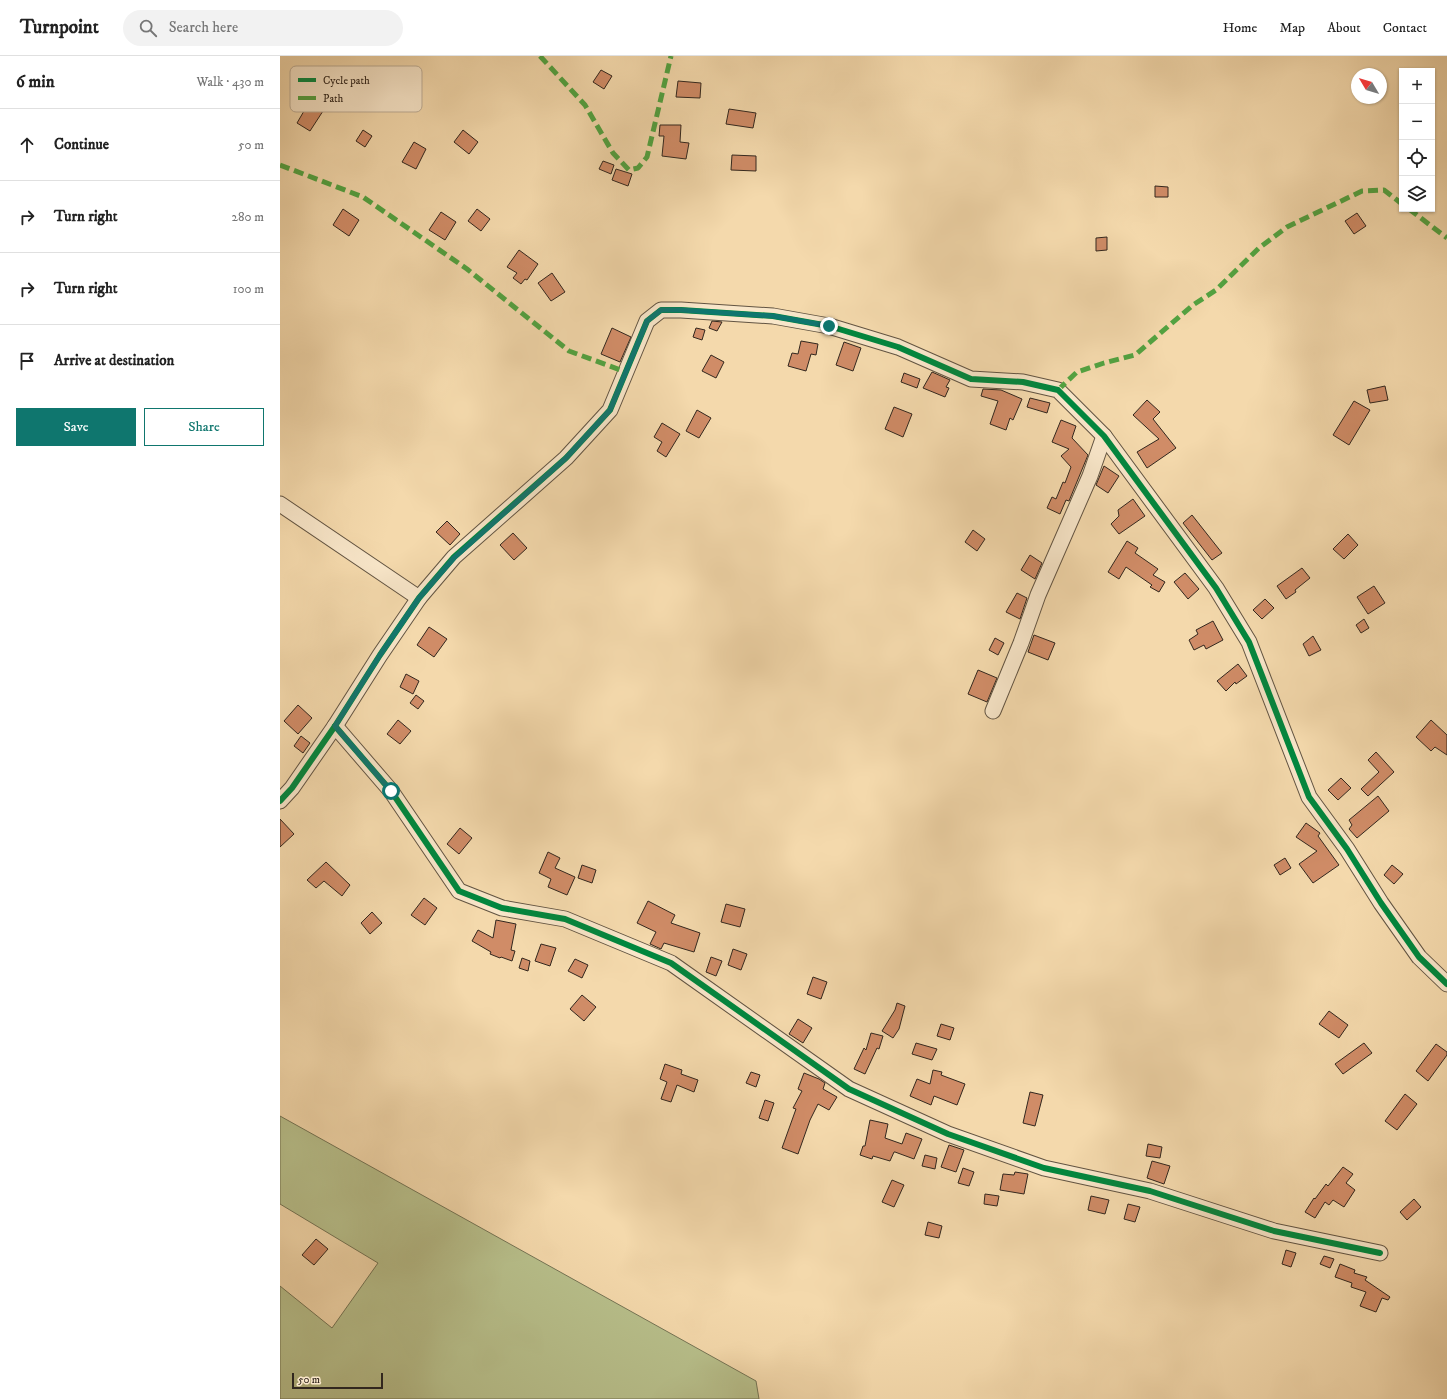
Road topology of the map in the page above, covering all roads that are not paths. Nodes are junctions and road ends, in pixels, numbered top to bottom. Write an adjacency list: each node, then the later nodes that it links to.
1 (1104, 436): 3 (street); 4 (street); 7 (street)
2 (280, 504): 3 (street)
3 (419, 598): 5 (street)
4 (993, 711)
5 (335, 726): 6 (street); 8 (street)
6 (280, 801)
7 (1447, 984)
8 (1380, 1253)

